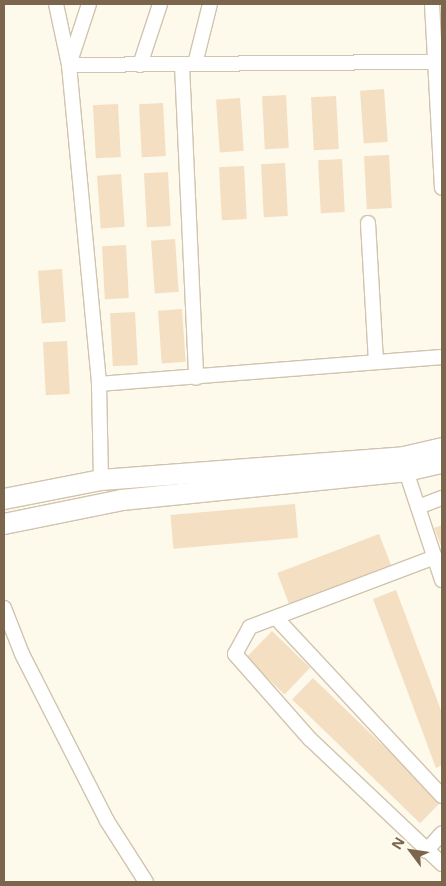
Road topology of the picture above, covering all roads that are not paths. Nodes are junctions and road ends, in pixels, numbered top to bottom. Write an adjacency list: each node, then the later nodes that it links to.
1 (56, 4): 7 (street)
2 (89, 4): 7 (street)
3 (160, 4): 8 (street)
4 (210, 4): 9 (street)
5 (432, 4): 6 (street)
6 (437, 62): 9 (street); 10 (street)
7 (69, 65): 8 (street); 15 (street)
8 (140, 65): 9 (street)
9 (188, 65): 14 (street)
10 (442, 188)
11 (368, 223): 13 (street)
12 (442, 357): 13 (street)
13 (376, 362): 14 (street)
14 (196, 378): 15 (street)
15 (99, 384): 19 (street)
16 (442, 448): 19 (main road)
17 (442, 463): 18 (main road)
18 (406, 471): 22 (street); 23 (main road)
19 (101, 480): 21 (main road)
20 (442, 498): 22 (street)
21 (4, 499)
22 (418, 508): 24 (street)
23 (4, 524)
24 (435, 557): 25 (street); 27 (street)
25 (442, 580)
26 (4, 608): 32 (street)
27 (276, 619): 28 (street); 30 (street)
28 (442, 796)
29 (442, 833): 30 (street)
30 (426, 851): 31 (street)
31 (442, 864)
32 (146, 882)

